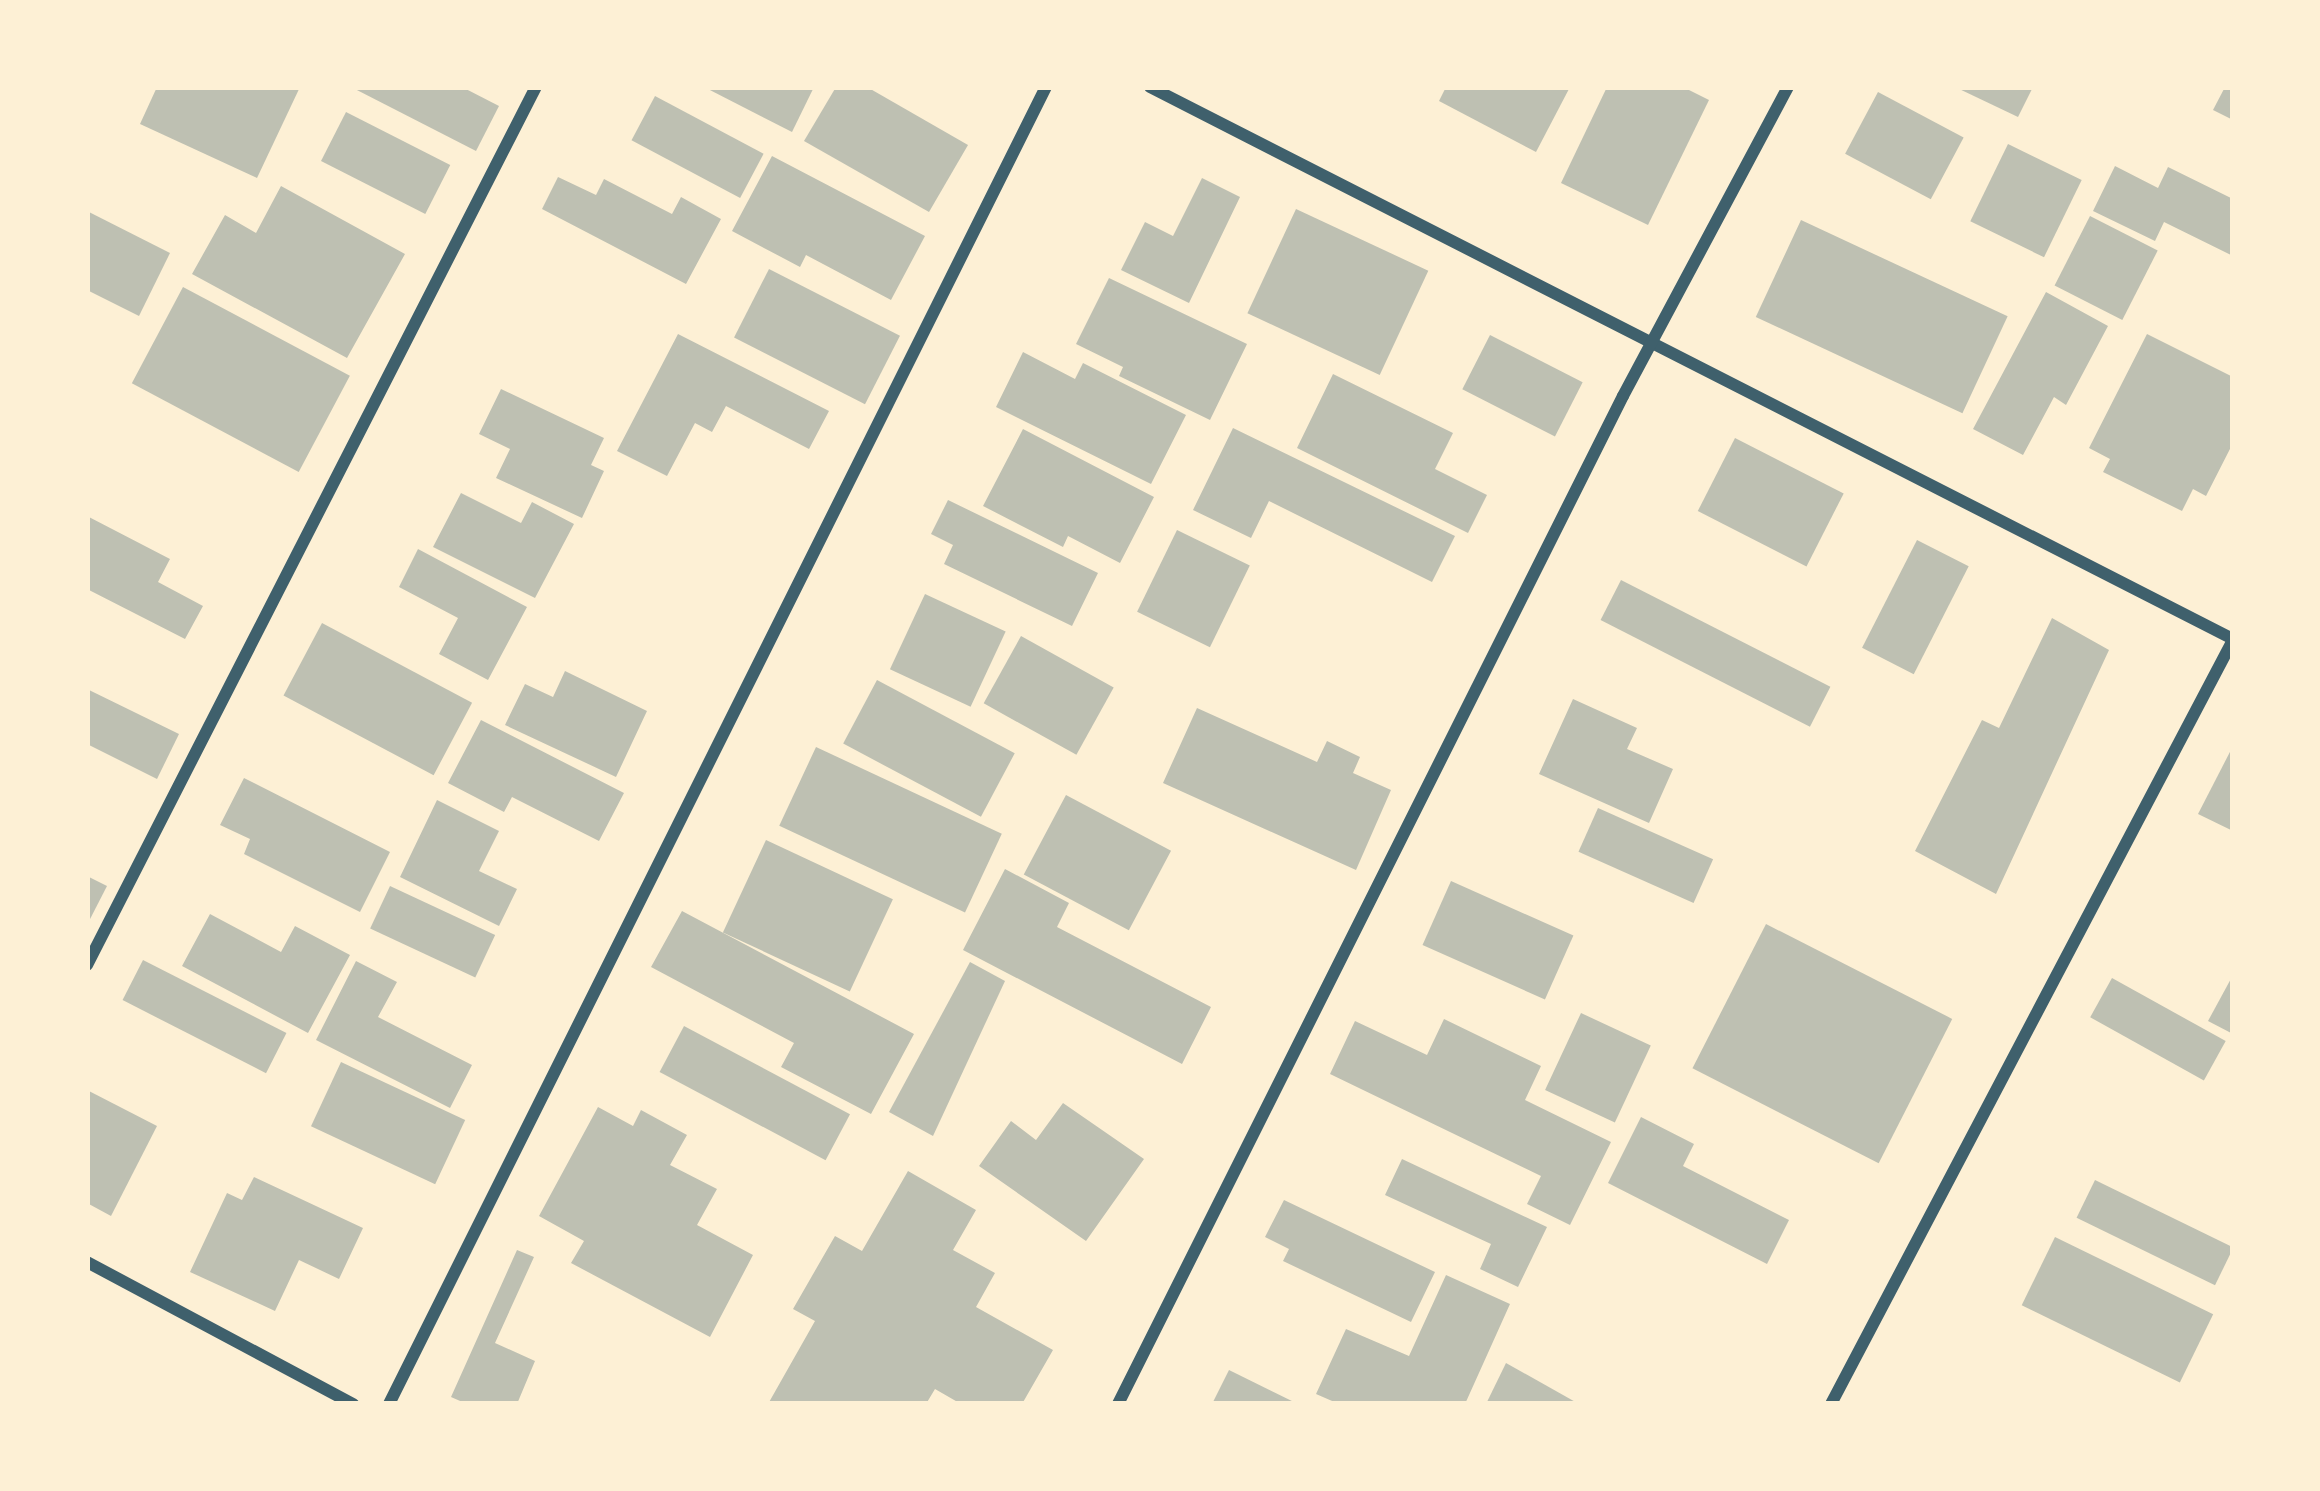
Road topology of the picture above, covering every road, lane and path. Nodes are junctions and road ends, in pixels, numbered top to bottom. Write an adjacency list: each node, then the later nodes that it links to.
1 (536, 87): 7 (street)
2 (1046, 87): 10 (street)
3 (1150, 87): 5 (street)
4 (1788, 87): 5 (street)
5 (1652, 340): 6 (street); 11 (street)
6 (2233, 640): 12 (street)
7 (87, 965)
8 (87, 1262): 9 (street)
9 (353, 1404)
10 (389, 1404)
11 (1118, 1404)
12 (1831, 1404)

